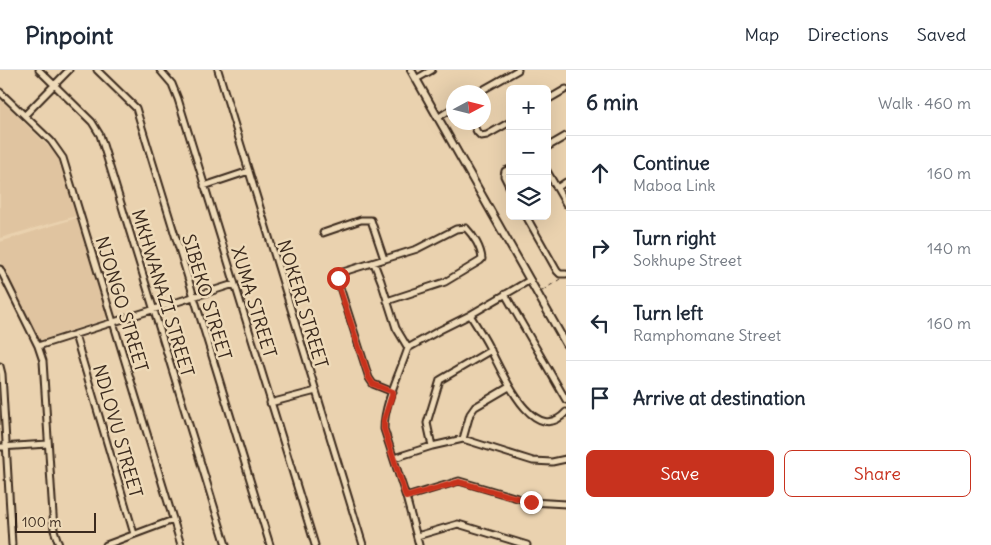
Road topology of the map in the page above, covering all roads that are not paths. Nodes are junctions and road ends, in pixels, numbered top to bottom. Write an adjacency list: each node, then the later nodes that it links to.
1 (39, 70): 10 (street, MKHWANAZI STREET)
2 (69, 70): 10 (street)
3 (97, 70): 37 (street, SIBEKO STREET)
4 (160, 70): 25 (street, XUMA STREET)
5 (218, 70): 22 (street, NOKERI STREET)
6 (411, 70): 9 (street)
7 (432, 70): 9 (street)
8 (518, 70): 11 (street)
9 (416, 79): 17 (street)
10 (54, 85): 16 (street); 39 (street, MKHWANAZI STREET)
11 (491, 85)
12 (566, 89): 14 (street)
13 (0, 92): 16 (street, NJONGO STREET)
14 (551, 98)
15 (446, 113): 17 (street)
16 (25, 115): 41 (street, NJONGO STREET)
17 (439, 117): 34 (street)
18 (506, 124): 19 (street)
19 (476, 130)
20 (566, 136): 21 (street)
21 (551, 145)
22 (248, 171): 25 (street); 49 (street, NOKERI STREET)
23 (549, 175): 26 (street)
24 (566, 182): 26 (street)
25 (204, 186): 35 (street, XUMA STREET)
26 (557, 188): 27 (street)
27 (566, 204)
28 (528, 220): 33 (street)
29 (323, 234): 30 (street)
30 (384, 259): 31 (street); 38 (street)
31 (374, 262): 38 (street); 50 (street)
32 (0, 268): 44 (street)
33 (564, 274)
34 (530, 280): 36 (street); 43 (street)
35 (234, 284): 37 (street); 52 (street, XUMA STREET)
36 (505, 294): 40 (street); 51 (street)
37 (193, 298): 39 (street); 71 (street, SIBEKO STREET)
38 (387, 301): 45 (street)
39 (154, 309): 41 (street); 70 (street, MKHWANAZI STREET)
40 (470, 315): 45 (street); 46 (street)
41 (112, 322): 42 (street); 63 (street, NJONGO STREET)
42 (75, 335): 44 (street); 64 (street, NDLOVU STREET)
43 (566, 344)
44 (38, 346): 55 (street)
45 (408, 348): 50 (street)
46 (491, 350): 48 (street); 56 (street)
47 (0, 366): 57 (street)
48 (509, 387): 53 (street); 54 (street)
49 (316, 391): 52 (street); 73 (street, NOKERI STREET)
50 (393, 392): 59 (street)
51 (566, 400)
52 (270, 403): 72 (street, XUMA STREET)
53 (566, 412)
54 (463, 439): 56 (street); 60 (street)
55 (48, 444): 57 (street); 67 (street)
56 (432, 446): 59 (street)
57 (7, 447): 58 (street); 66 (street)
58 (0, 448)
59 (394, 458): 61 (street)
60 (566, 459)
61 (406, 497): 62 (street); 65 (street)
62 (566, 504)
63 (173, 520): 64 (street); 69 (street, NJONGO STREET)
64 (134, 534): 68 (street)
65 (417, 536): 74 (street); 75 (street)
66 (12, 545)
67 (59, 545)
68 (106, 545)
69 (181, 545)
70 (226, 545)
71 (270, 545)
72 (315, 545)
73 (363, 545)
74 (420, 545)
75 (527, 545)

